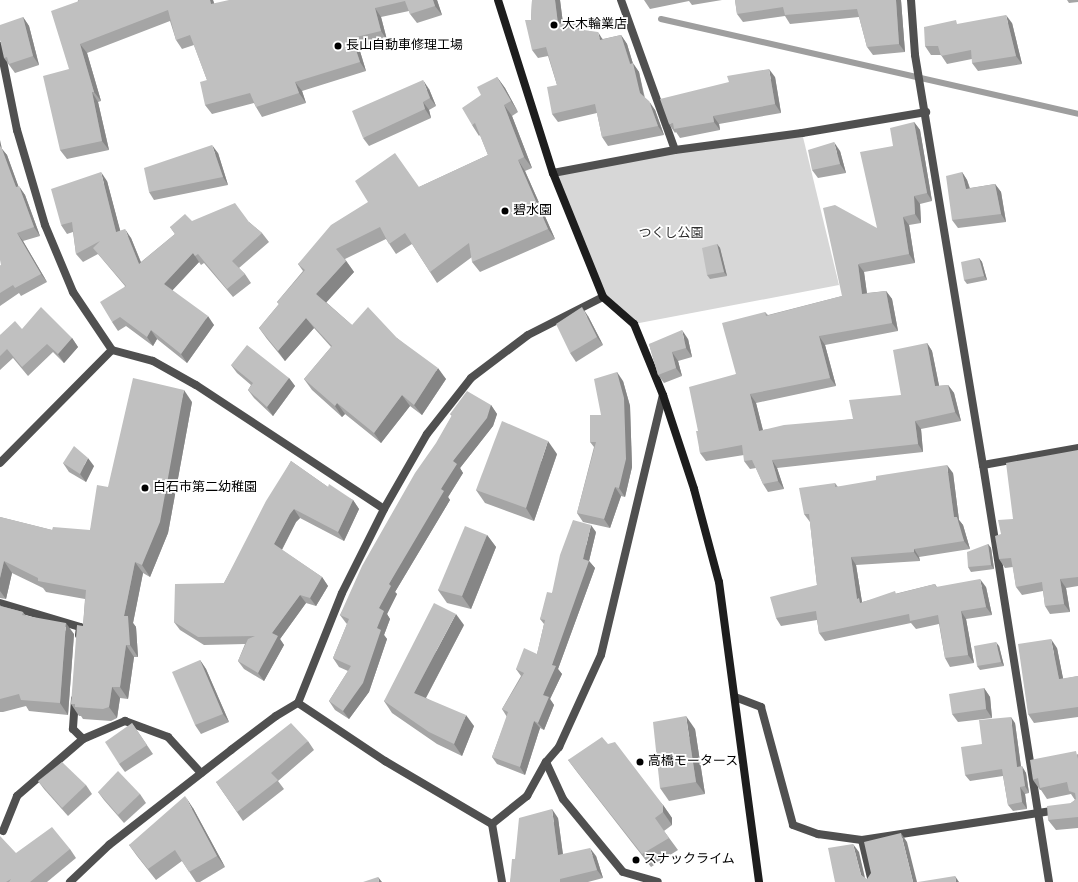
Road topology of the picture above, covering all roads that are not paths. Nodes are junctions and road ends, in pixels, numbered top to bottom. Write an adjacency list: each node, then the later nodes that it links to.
1 (498, 0): 7 (street)
2 (621, 0): 6 (street)
3 (911, 0): 5 (street)
4 (0, 46): 9 (street)
5 (926, 112): 6 (street); 13 (street)
6 (675, 150): 7 (street)
7 (554, 173): 8 (street)
8 (603, 297): 10 (street); 14 (street)
9 (112, 350): 12 (street); 14 (street)
10 (662, 395): 18 (street); 21 (street)
11 (1078, 448): 13 (street)
12 (0, 463)
13 (983, 465): 24 (street)
14 (384, 509): 19 (street)
15 (0, 603): 16 (street)
16 (79, 643)
17 (75, 690): 20 (street)
18 (735, 697): 27 (street); 31 (street)
19 (298, 703): 22 (street); 25 (street)
20 (83, 739): 22 (street); 26 (street)
21 (546, 762): 25 (street); 28 (street)
22 (201, 773): 29 (street)
23 (1078, 807): 24 (street)
24 (1038, 813): 27 (street); 33 (street)
25 (492, 824): 30 (street)
26 (3, 831)
27 (862, 840): 32 (street)
28 (653, 881)
29 (70, 882)
30 (502, 882)
31 (759, 882)
32 (872, 882)
33 (1049, 882)

